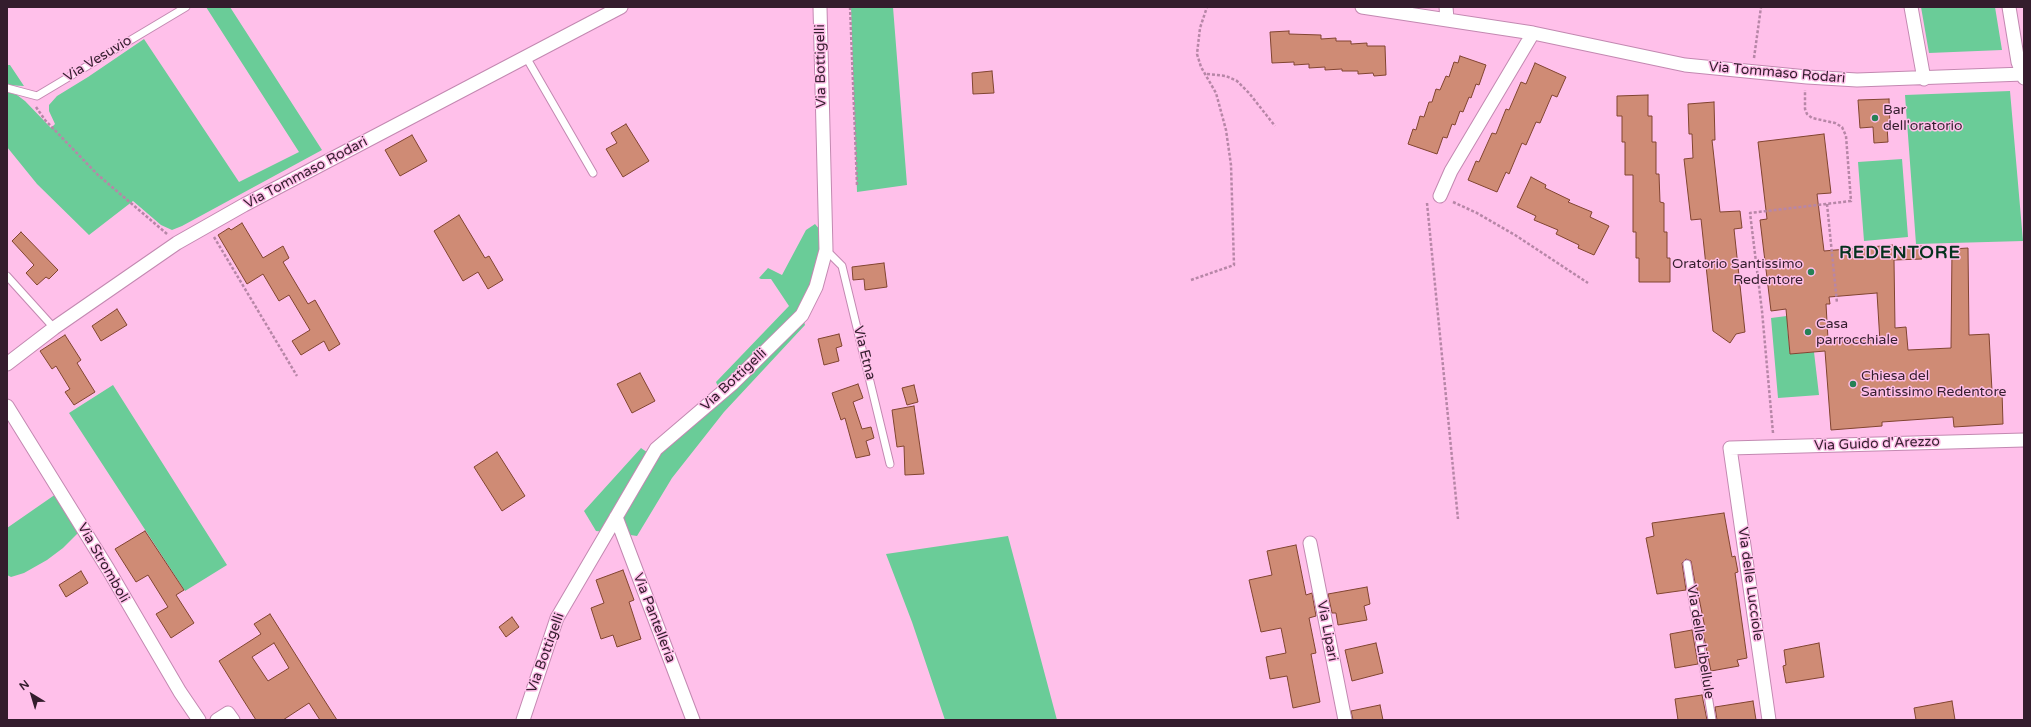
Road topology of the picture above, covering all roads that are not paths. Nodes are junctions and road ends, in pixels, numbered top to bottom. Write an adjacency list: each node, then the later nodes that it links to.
1 (186, 7): 12 (lane, Via Vesuvio)
2 (621, 7): 9 (street, Via Tommaso Rodari)
3 (820, 7): 15 (street, Via Bottigelli)
4 (1911, 7): 11 (street)
5 (2009, 7): 10 (street)
6 (1370, 8): 7 (street, Via Tommaso Rodari)
7 (1447, 13): 8 (street, Via Tommaso Rodari)
8 (1533, 33): 11 (street, Via Tommaso Rodari); 14 (street)
9 (526, 57): 13 (lane); 17 (street, Via Tommaso Rodari)
10 (2024, 75): 11 (street, Via Tommaso Rodari)
11 (1924, 79)
12 (7, 88)
13 (593, 173)
14 (1440, 196)
15 (826, 250): 22 (lane, Via Etna); 23 (street, Via Bottigelli)
16 (7, 276): 17 (lane)
17 (54, 328): 18 (street, Via Tommaso Rodari)
18 (7, 364)
19 (7, 406): 26 (street, Via Stromboli)
20 (2024, 440): 21 (street, Via Guido d'Arezzo)
21 (1730, 448): 33 (street, Via delle Lucciole)
22 (890, 464)
23 (616, 517): 29 (street, Via Bottigelli); 30 (street, Via Pantelleria)
24 (1310, 543): 31 (street, Via Lipari)
25 (1688, 564): 32 (lane, Via delle Libellule)
26 (198, 720)
27 (217, 720): 28 (street)
28 (233, 720)
29 (523, 720)
30 (692, 720)
31 (1344, 720)
32 (1712, 720)
33 (1769, 720)

